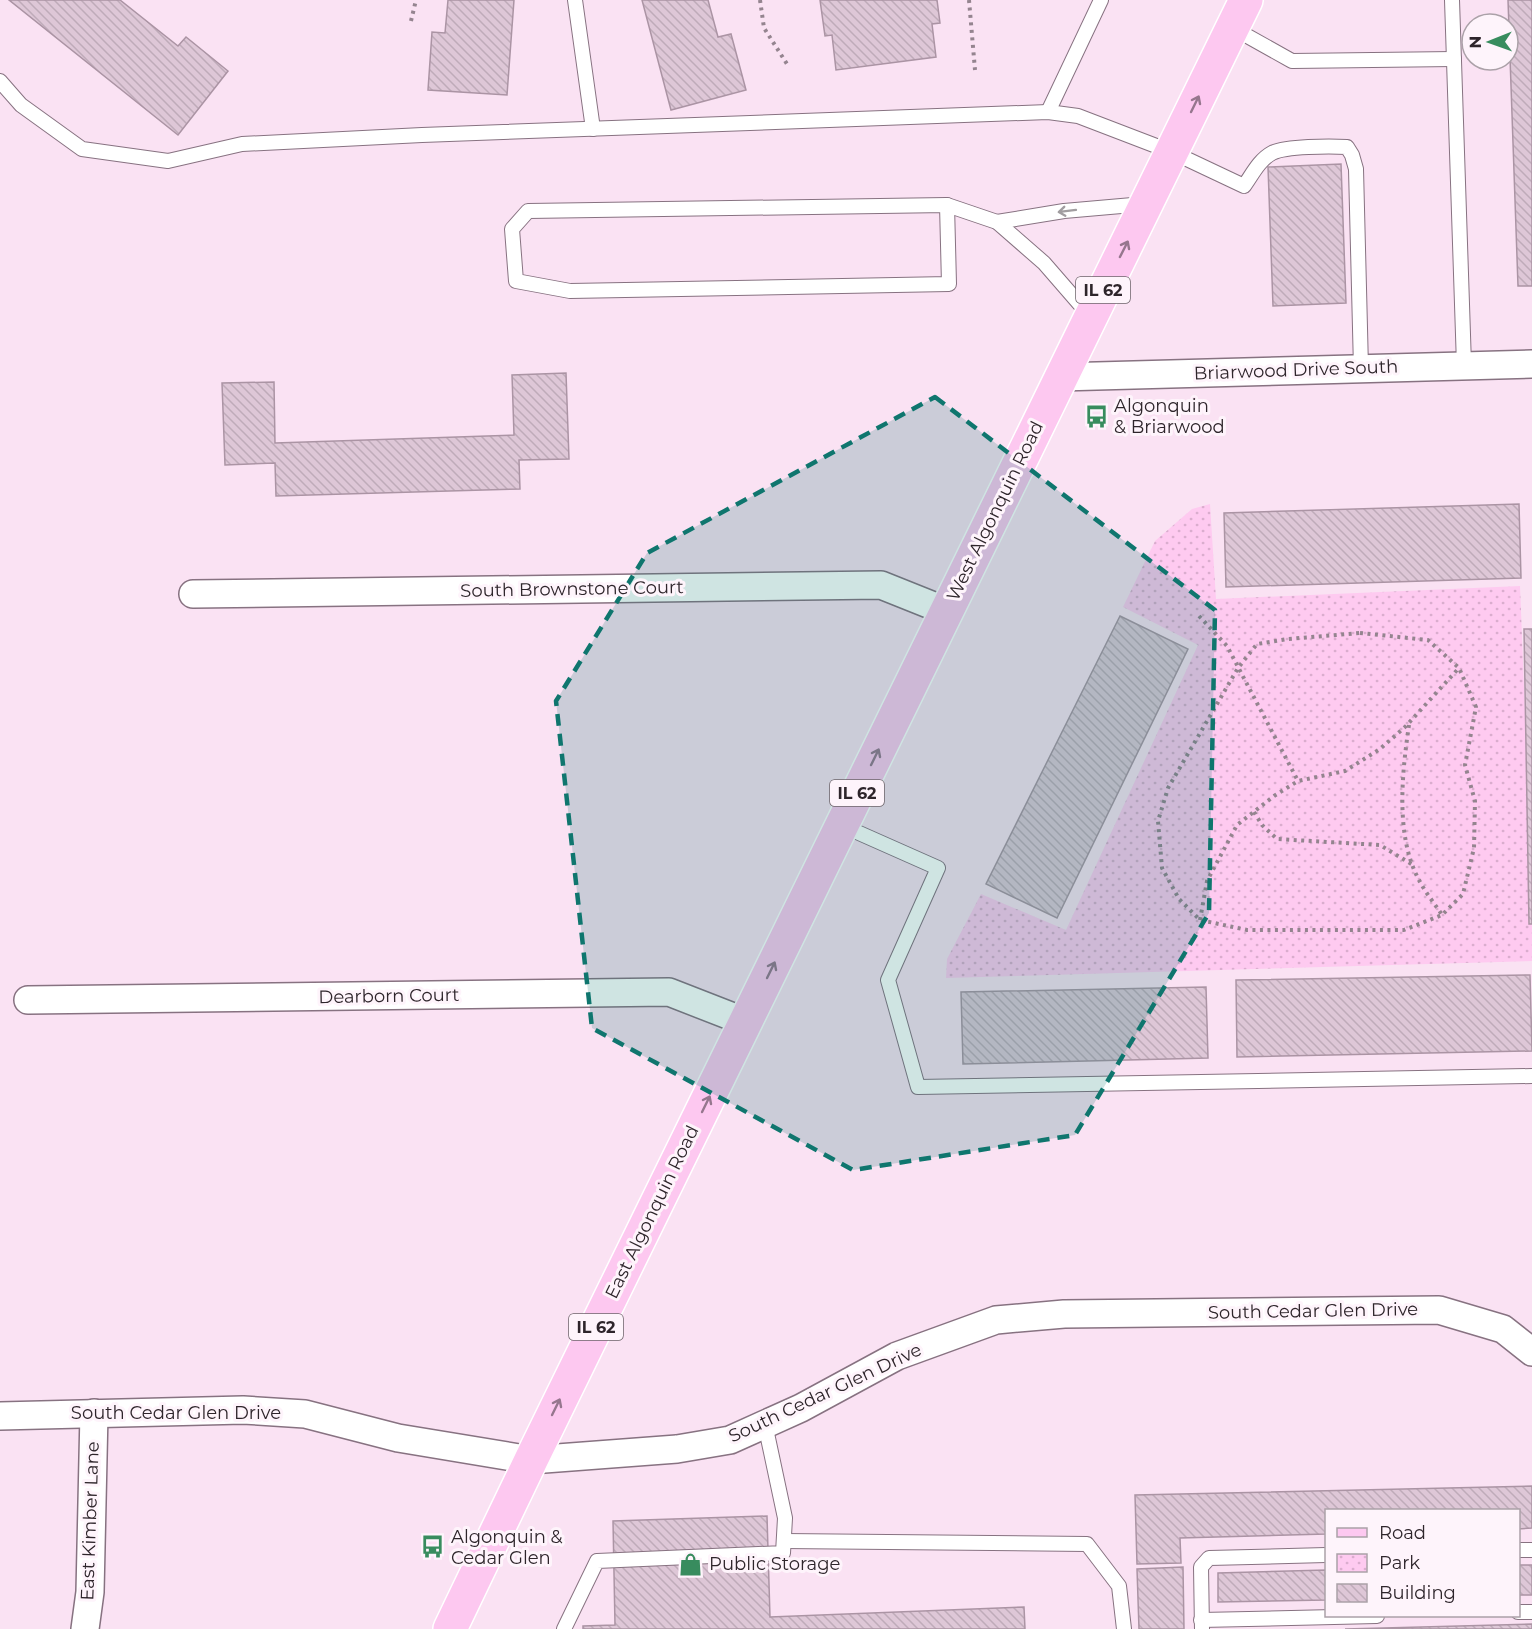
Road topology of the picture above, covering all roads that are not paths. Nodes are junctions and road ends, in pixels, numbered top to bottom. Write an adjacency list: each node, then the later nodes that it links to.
1 (575, 0): 8 (lane)
2 (1101, 0): 7 (lane)
3 (1452, 0): 5 (lane)
4 (1239, 14): 5 (lane); 9 (main road, West Algonquin Road / IL 62, one-way to 4)
5 (1454, 60): 15 (lane)
6 (0, 81): 8 (lane)
7 (1048, 112): 8 (lane); 9 (lane)
8 (593, 129)
9 (1172, 152): 10 (main road, West Algonquin Road / IL 62); 16 (lane)
10 (1146, 204): 12 (lane, one-way to 12); 13 (main road, West Algonquin Road / IL 62, one-way to 10)
11 (947, 205): 11 (lane); 12 (lane)
12 (997, 222): 13 (lane)
13 (1090, 316): 17 (main road, West Algonquin Road / IL 62)
14 (1532, 364): 15 (street, Briarwood Drive South)
15 (1464, 365): 16 (street, Briarwood Drive South)
16 (1361, 368): 17 (street, Briarwood Drive South)
17 (1060, 377): 19 (main road, West Algonquin Road / IL 62)
18 (193, 594): 19 (street, South Brownstone Court)
19 (946, 611): 20 (main road, West Algonquin Road / IL 62, one-way to 19)
20 (841, 825): 22 (main road, West Algonquin Road / IL 62, one-way to 20); 23 (lane)
21 (28, 1000): 22 (street, Dearborn Court)
22 (746, 1022): 28 (main road, East Algonquin Road / IL 62, one-way to 22)
23 (1532, 1077)
24 (1532, 1352): 27 (street, South Cedar Glen Drive)
25 (94, 1413): 26 (street, South Cedar Glen Drive); 28 (street, South Cedar Glen Drive); 33 (street, East Kimber Lane)
26 (0, 1416)
27 (765, 1424): 28 (street, South Cedar Glen Drive); 29 (lane)
28 (531, 1460): 34 (main road, East Algonquin Road / IL 62)
29 (784, 1541): 35 (lane); 36 (lane)
30 (1325, 1555): 32 (lane)
31 (1355, 1617): 32 (lane)
32 (1202, 1624)
33 (85, 1629)
34 (450, 1629)
35 (564, 1629)
36 (1124, 1629)

